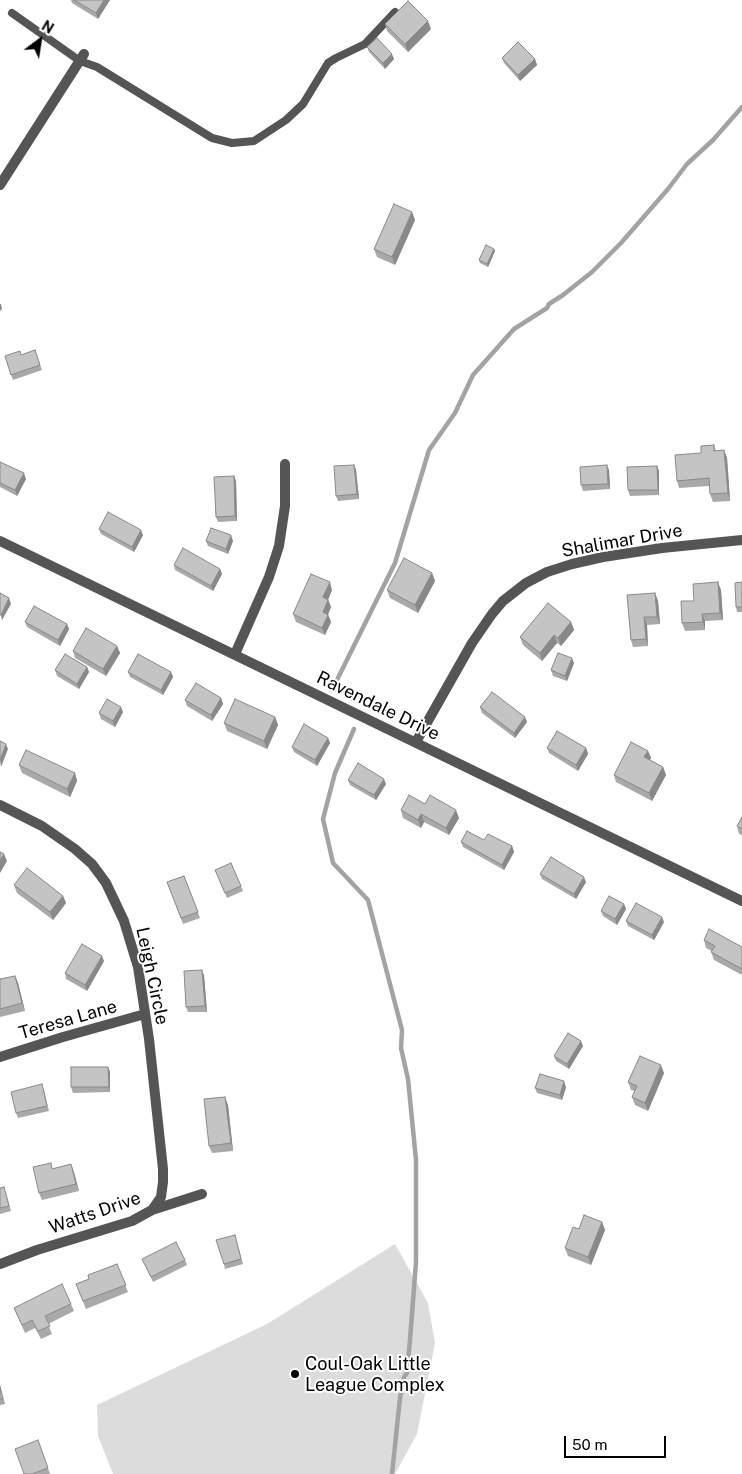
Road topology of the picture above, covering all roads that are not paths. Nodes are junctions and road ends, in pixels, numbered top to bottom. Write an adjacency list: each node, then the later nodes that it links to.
1 (395, 12): 3 (lane)
2 (12, 13): 3 (lane)
3 (82, 57): 4 (street)
4 (0, 185)
5 (284, 464): 8 (street)
6 (742, 540): 9 (street, Shalimar Drive)
7 (0, 541): 8 (street, Ravendale Drive)
8 (235, 654): 9 (street, Ravendale Drive)
9 (416, 742): 11 (street, Ravendale Drive)
10 (0, 805): 12 (street, Leigh Circle)
11 (742, 901)
12 (145, 1014): 13 (street, Teresa Lane); 15 (street, Leigh Circle)
13 (0, 1056)
14 (202, 1194): 15 (street, Watts Drive)
15 (152, 1210): 16 (street, Watts Drive)
16 (0, 1264)

